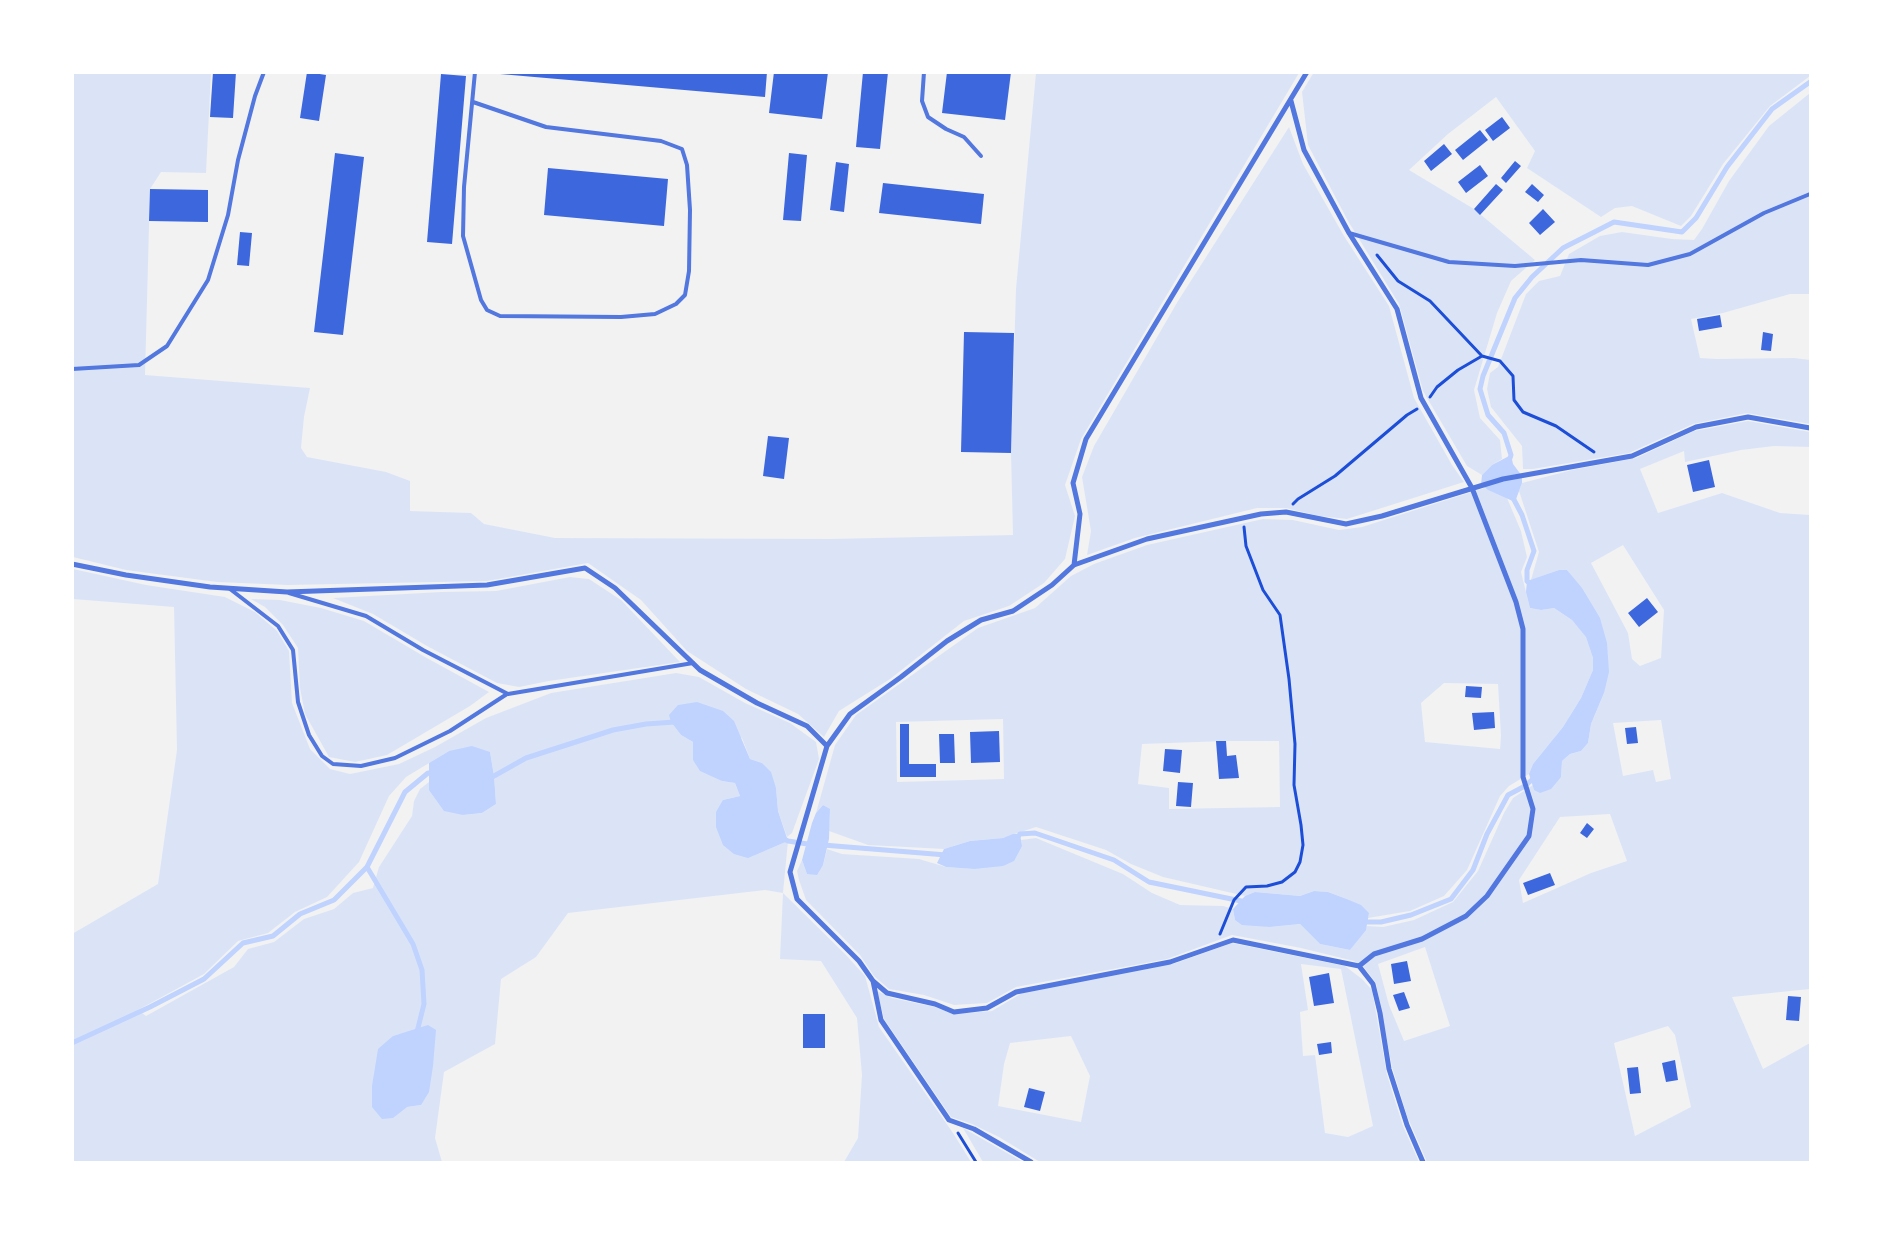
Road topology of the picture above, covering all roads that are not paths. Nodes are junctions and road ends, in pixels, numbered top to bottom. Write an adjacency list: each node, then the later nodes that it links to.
1 (264, 72): 10 (lane)
2 (475, 72): 6 (lane)
3 (924, 72): 7 (lane)
4 (1307, 72): 5 (street)
5 (1290, 101): 9 (street); 14 (street)
6 (473, 102): 6 (lane)
7 (981, 156)
8 (1810, 194): 9 (lane)
9 (1349, 233): 12 (street)
10 (72, 369)
11 (1810, 428): 12 (street)
12 (1472, 488): 14 (street); 20 (street)
13 (72, 564): 15 (street)
14 (1074, 565): 19 (street)
15 (230, 589): 16 (street); 18 (lane)
16 (287, 592): 17 (street); 18 (lane)
17 (693, 663): 18 (lane); 19 (street)
18 (508, 694)
19 (827, 746): 21 (street)
20 (1359, 966): 21 (street); 23 (street)
21 (873, 981): 22 (street)
22 (1031, 1162)
23 (1423, 1162)

